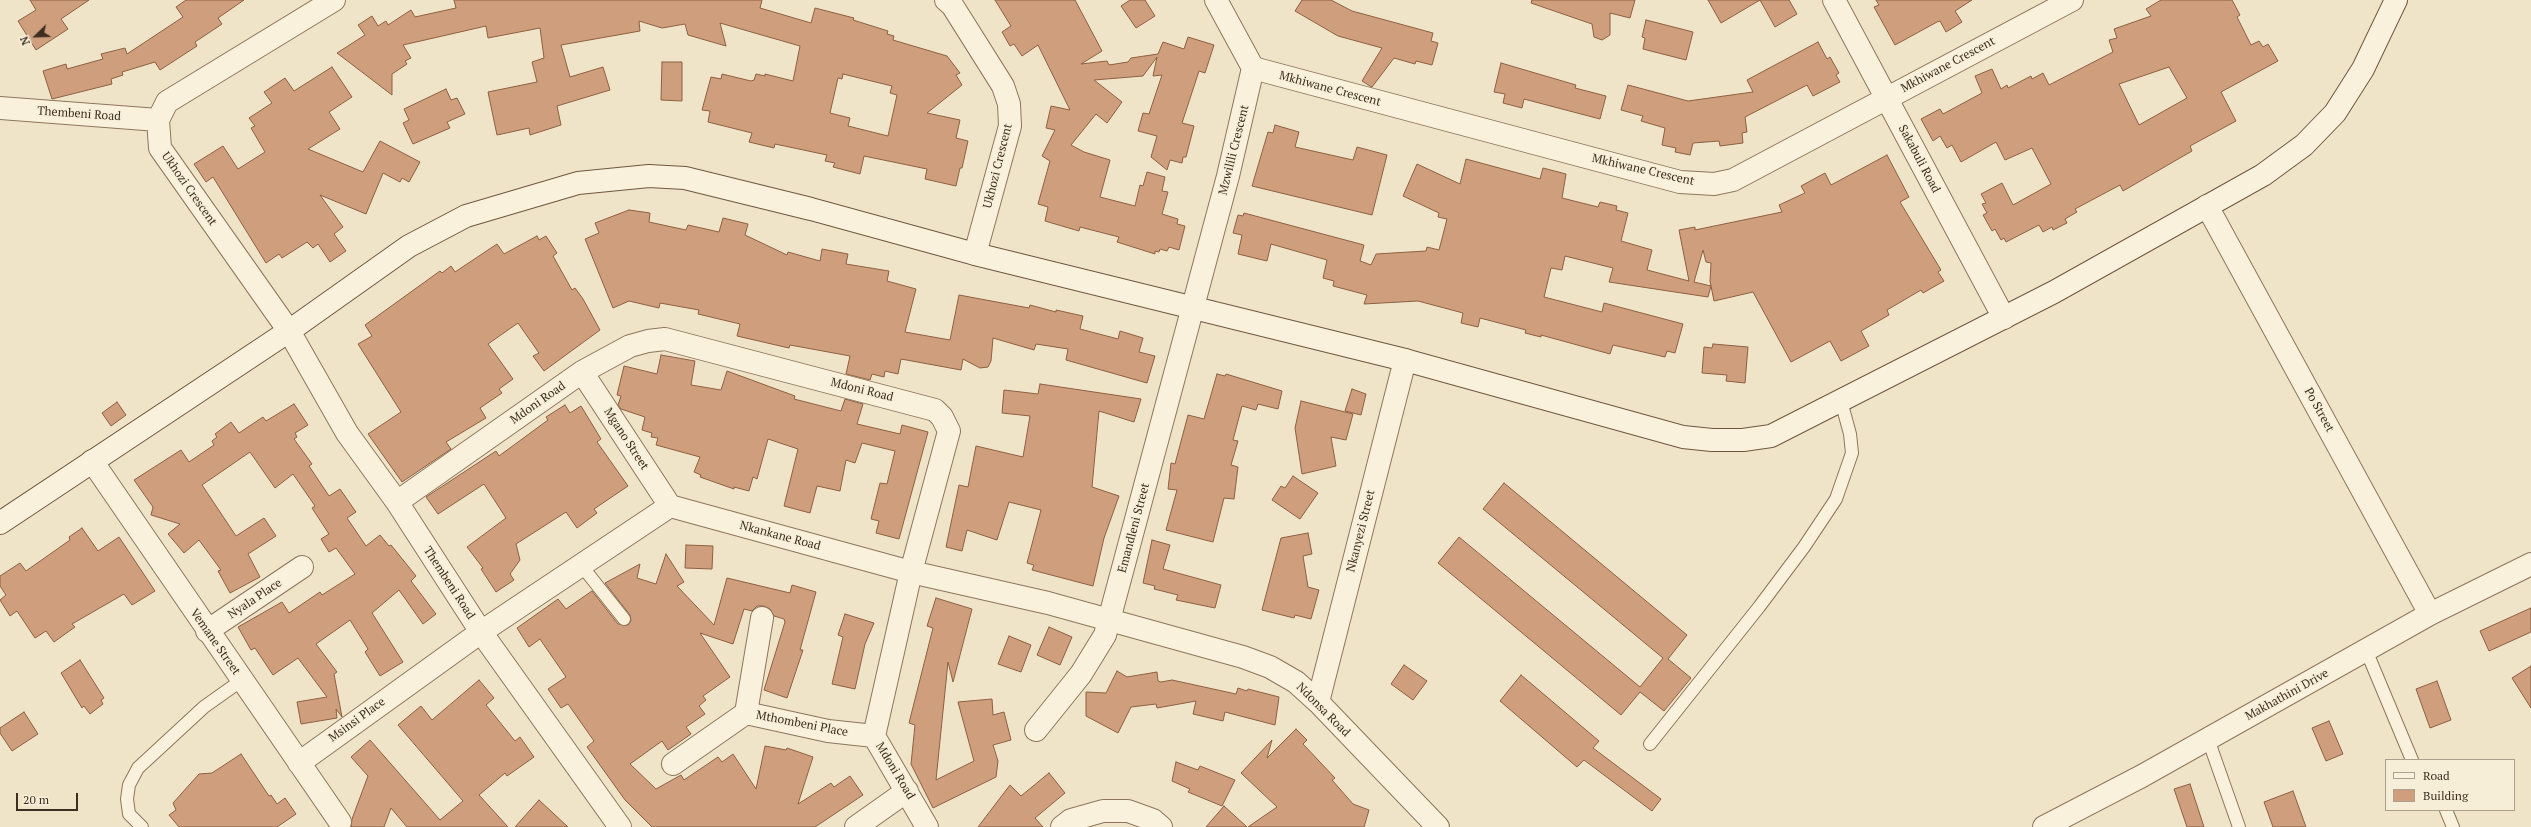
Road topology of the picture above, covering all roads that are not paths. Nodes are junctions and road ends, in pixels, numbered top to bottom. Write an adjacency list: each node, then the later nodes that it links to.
1 (334, 0): 10 (street)
2 (946, 0): 12 (street, Ukhozi Crescent)
3 (1216, 0): 7 (street)
4 (1834, 0): 8 (street, Sakabuli Road)
5 (2072, 0): 8 (street, Mkhiwane Crescent)
6 (2396, 0): 11 (street)
7 (1253, 68): 8 (street, Mkhiwane Crescent); 13 (street, Mzwilili Crescent)
8 (1886, 97): 14 (street, Sakabuli Road)
9 (0, 108): 10 (street, Thembeni Road)
10 (158, 120): 15 (street, Ukhozi Crescent)
11 (2207, 206): 14 (street); 27 (street, Po Street)
12 (975, 254): 13 (street); 15 (street)
13 (1192, 307): 16 (street); 30 (street, Emandleni Street)
14 (2004, 318): 18 (street)
15 (289, 331): 19 (street); 20 (street, Thembeni Road)
16 (1405, 360): 18 (street); 35 (street, Nkanyezi Street)
17 (582, 372): 20 (street, Mdoni Road); 21 (street, Mgano Street); 26 (street, Mdoni Road)
18 (1841, 401): 40 (lane)
19 (92, 461): 22 (street); 31 (street, Vemane Street)
20 (397, 502): 32 (street, Thembeni Road)
21 (670, 506): 24 (street); 26 (street, Nkankane Road)
22 (0, 523)
23 (2531, 564): 27 (street, Makhathini Drive)
24 (581, 565): 29 (lane); 32 (street)
25 (302, 567): 31 (street, Nyala Place)
26 (911, 572): 30 (street, Nkankane Road); 38 (street, Mdoni Road)
27 (2430, 614): 33 (street, Makhathini Drive)
28 (762, 618): 36 (street)
29 (624, 619)
30 (1110, 621): 35 (street, Ndonsa Road); 37 (street, Emandleni Street)
31 (207, 631): 34 (street, Vemane Street)
32 (481, 632): 42 (street, Msinsi Place); 48 (street, Thembeni Road)
33 (2366, 650): 39 (street, Makhathini Drive); 41 (lane)
34 (242, 680): 42 (street, Vemane Street); 47 (lane)
35 (1318, 702): 53 (street, Ndonsa Road)
36 (746, 713): 38 (street, Mthombeni Place); 43 (street, Mthombeni Place)
37 (1036, 730)
38 (874, 736): 44 (street, Mdoni Road)
39 (2208, 739): 54 (street, Makhathini Drive); 55 (lane)
40 (1650, 744)
41 (2412, 759)
42 (299, 763): 46 (street, Vemane Street)
43 (673, 764)
44 (907, 790): 49 (street); 50 (street, Mdoni Road)
45 (2446, 811): 56 (lane)
46 (340, 822)
47 (142, 827)
48 (620, 827)
49 (856, 827)
50 (927, 827)
51 (1062, 827): 52 (street)
52 (1161, 827)
53 (1438, 827)
54 (2044, 827)
55 (2239, 827)
56 (2453, 827)

